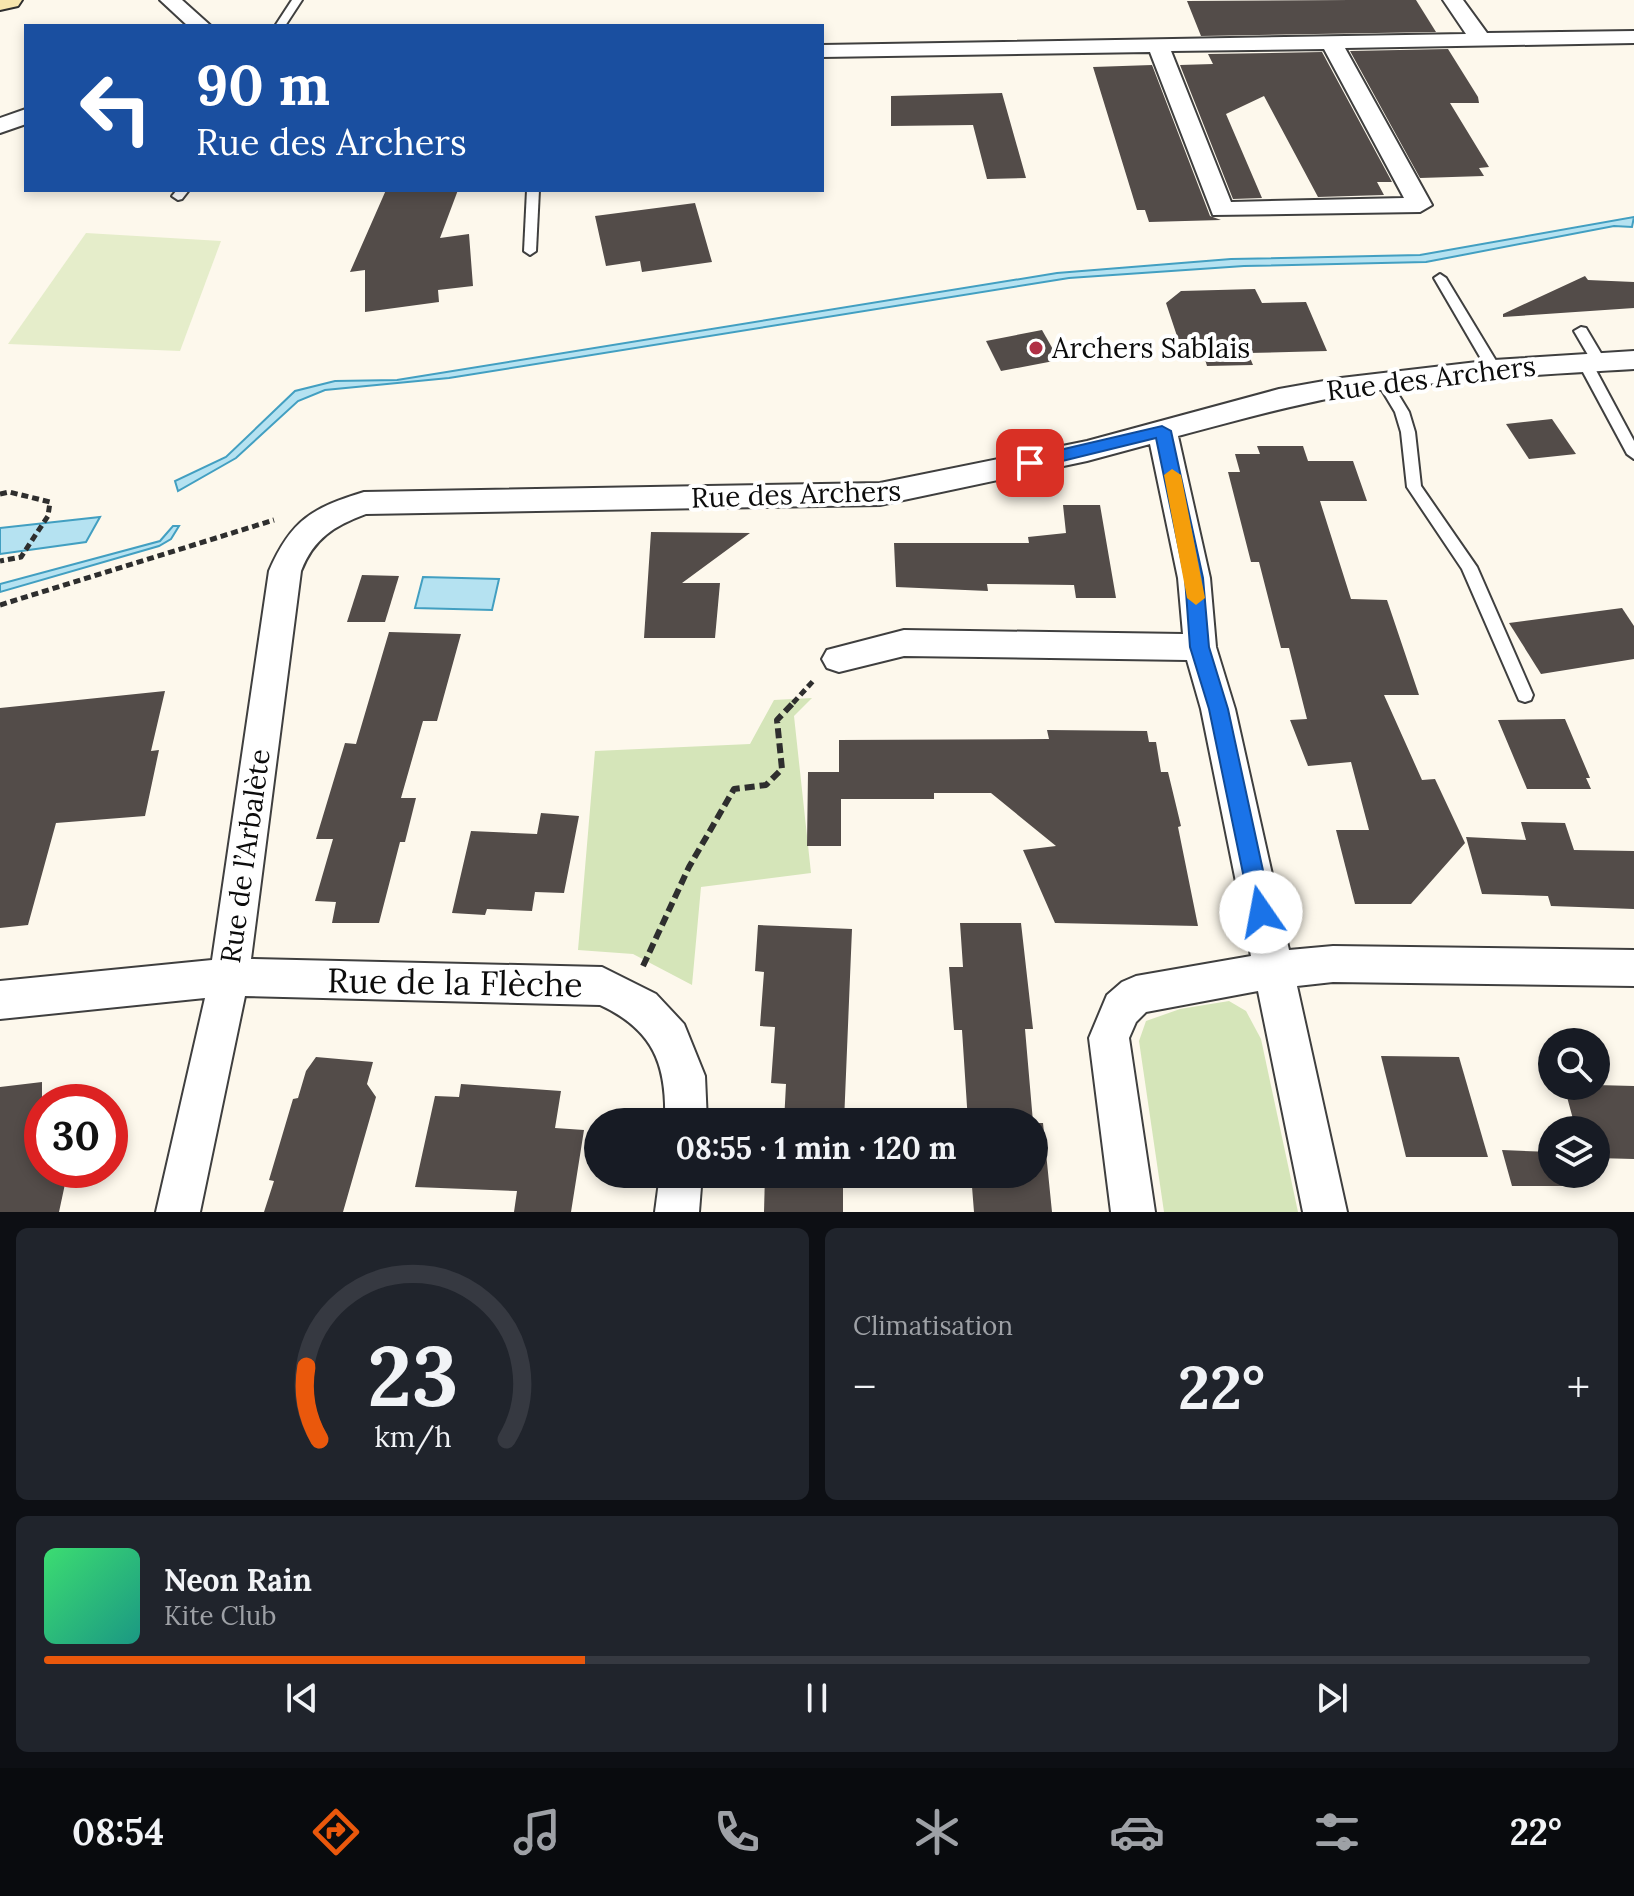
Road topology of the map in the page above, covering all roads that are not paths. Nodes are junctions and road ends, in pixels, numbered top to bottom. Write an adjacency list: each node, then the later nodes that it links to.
1 (8, 0): 5 (street)
2 (170, 0): 6 (street)
3 (297, 0): 7 (lane)
4 (1453, 0): 9 (street)
5 (0, 2)
6 (199, 24)
7 (281, 24)
8 (1634, 37): 9 (street)
9 (1480, 39): 10 (street)
10 (1331, 42): 11 (street); 11 (street)
11 (1158, 45): 12 (street)
12 (824, 51)
13 (24, 117): 14 (street)
14 (0, 126)
15 (533, 192): 16 (lane)
16 (530, 251)
17 (1440, 278): 21 (lane)
18 (1581, 331): 20 (lane)
19 (1634, 360): 20 (street, Rue des Archers)
20 (1591, 361): 21 (street, Rue des Archers); 24 (lane)
21 (1494, 369): 22 (street, Rue des Archers)
22 (1384, 382): 23 (street, Rue des Archers); 28 (lane)
23 (1162, 431): 25 (street, Rue des Archers); 26 (street)
24 (1634, 454)
25 (330, 515): 31 (street, Rue de l’Arbalète)
26 (1200, 647): 27 (street); 30 (street)
27 (839, 659)
28 (1525, 695)
29 (1634, 968): 30 (street)
30 (1274, 970): 37 (street); 38 (street)
31 (229, 977): 32 (street, Rue de la Flèche); 33 (street, Rue de la Flèche); 35 (street, Rue de l’Arbalète)
32 (0, 1000)
33 (685, 1108)
34 (680, 1188): 36 (street)
35 (178, 1212)
36 (677, 1212)
37 (1133, 1212)
38 (1325, 1212)

